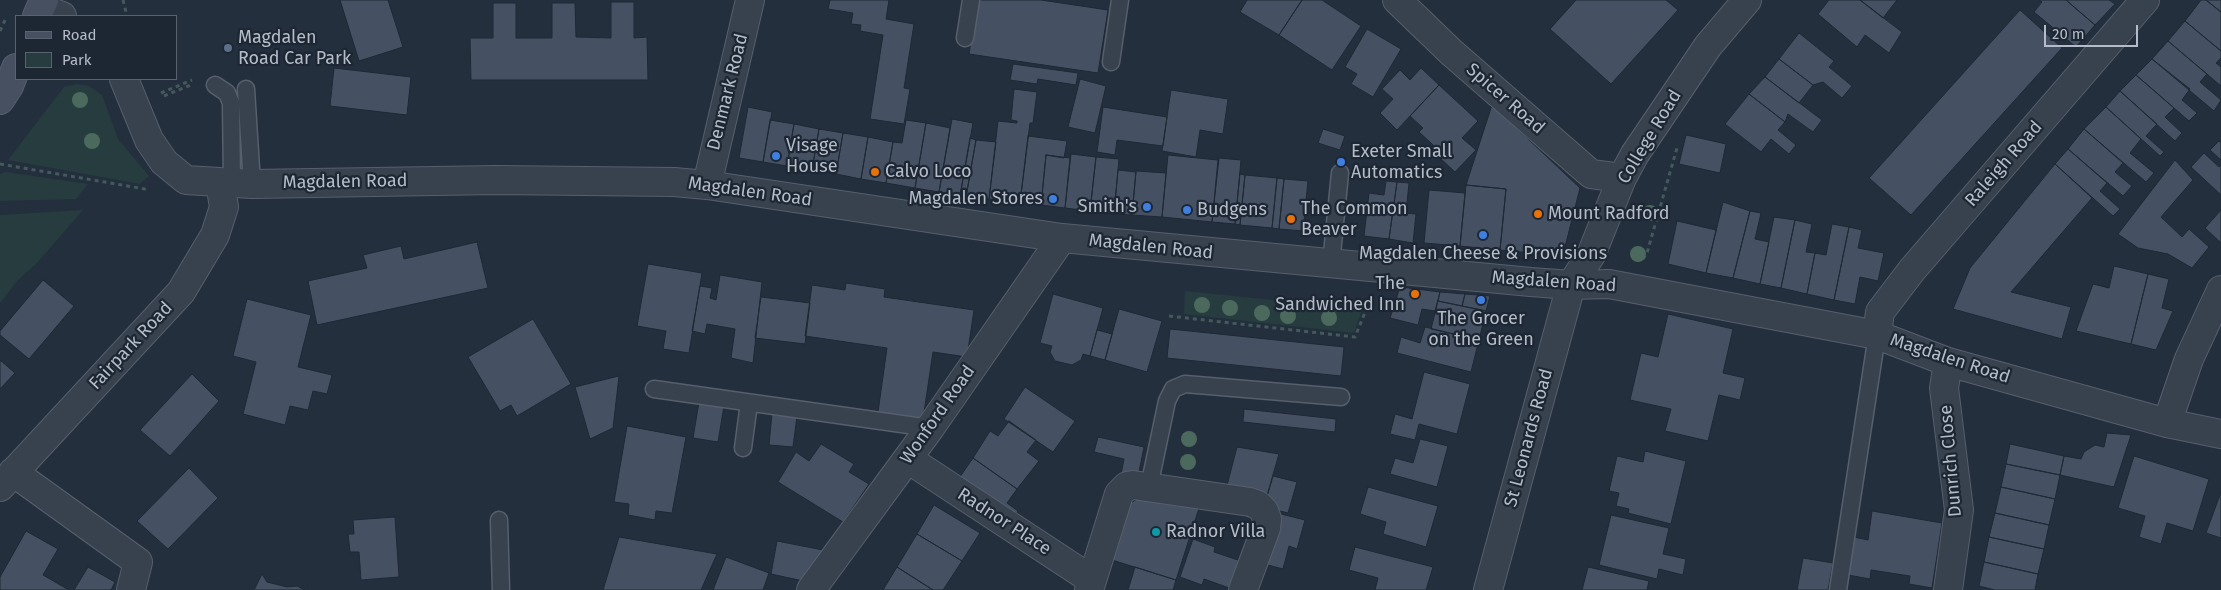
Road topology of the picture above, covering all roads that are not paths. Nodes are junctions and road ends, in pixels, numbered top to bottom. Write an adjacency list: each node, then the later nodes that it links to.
1 (750, 0): 17 (street, Denmark Road)
2 (971, 0): 7 (lane)
3 (1120, 0): 8 (lane)
4 (1397, 0): 15 (street, Spicer Road)
5 (1747, 0): 15 (street, College Road)
6 (2145, 0): 22 (street, Raleigh Road)
7 (965, 38)
8 (1111, 62)
9 (15, 71): 13 (main road)
10 (124, 80): 16 (street, Magdalen Road)
11 (215, 86): 16 (lane)
12 (246, 90): 16 (lane)
13 (0, 100)
14 (1340, 173): 19 (lane)
15 (1622, 178): 20 (street, College Road)
16 (244, 183): 17 (street, Magdalen Road); 32 (street, Fairpark Road)
17 (707, 185): 18 (street, Magdalen Road)
18 (1062, 238): 19 (street, Magdalen Road); 28 (street, Wonford Road)
19 (1331, 264): 20 (street, Magdalen Road)
20 (1571, 285): 22 (street, Magdalen Road); 40 (street, St Leonards Road)
21 (2221, 290): 27 (street)
22 (1877, 335): 23 (street, Magdalen Road); 41 (lane)
23 (1948, 362): 27 (street, Magdalen Road); 42 (street, Dunrich Close)
24 (654, 389): 26 (lane)
25 (1341, 397): 33 (lane)
26 (749, 403): 28 (lane); 30 (lane)
27 (2167, 423): 29 (street, Magdalen Road)
28 (930, 428): 31 (street, Wonford Road)
29 (2221, 434)
30 (743, 448)
31 (908, 458): 35 (street, Radnor Place); 38 (street, Wonford Road)
32 (6, 480): 36 (street)
33 (1159, 489): 35 (street); 39 (street)
34 (499, 520): 37 (lane)
35 (1091, 585)
36 (131, 590)
37 (501, 590)
38 (811, 590)
39 (1243, 590)
40 (1488, 590)
41 (1838, 590)
42 (1948, 590)

